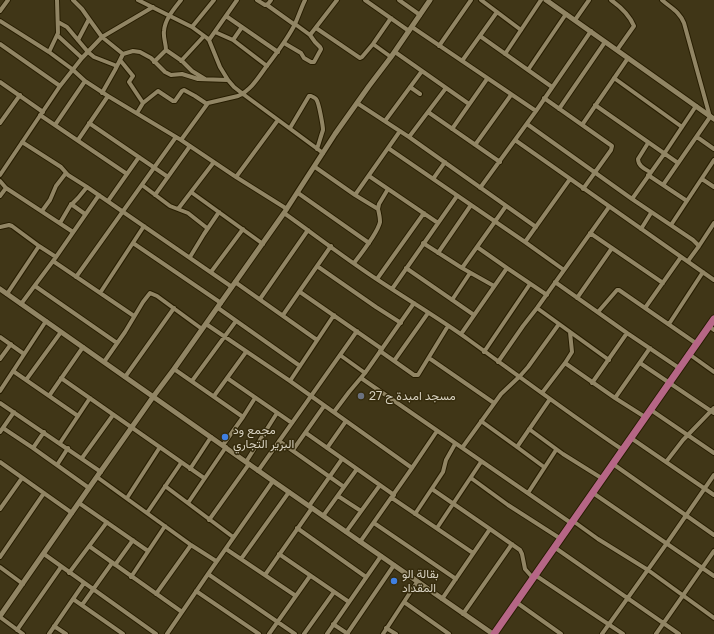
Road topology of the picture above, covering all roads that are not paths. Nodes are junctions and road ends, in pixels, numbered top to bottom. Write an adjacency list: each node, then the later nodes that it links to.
1 (8, 0): 25 (street)
2 (57, 0): 35 (street)
3 (73, 0): 32 (street)
4 (138, 0): 24 (street)
5 (172, 0): 22 (street)
6 (214, 0): 37 (street)
7 (237, 0): 30 (street)
8 (257, 0): 23 (street)
9 (271, 0): 23 (street)
10 (305, 0): 36 (street)
11 (337, 0): 39 (street)
12 (365, 0): 31 (street)
13 (401, 0): 29 (street)
14 (430, 0): 29 (street)
15 (471, 0): 56 (street)
16 (480, 0): 26 (street)
17 (541, 0): 41 (street)
18 (546, 0): 27 (street)
19 (589, 0): 33 (street)
20 (611, 0): 58 (street)
21 (662, 0): 105 (street)
22 (179, 2): 28 (street)
23 (267, 5): 36 (street)
24 (153, 7): 28 (street); 48 (street)
25 (0, 11)
26 (497, 12): 41 (street); 47 (street)
27 (566, 14): 33 (street); 75 (street)
28 (170, 15): 37 (street); 57 (street)
29 (420, 15): 40 (street)
30 (226, 16): 38 (street); 43 (street)
31 (391, 18): 40 (street); 55 (street)
32 (89, 20): 48 (street); 49 (street)
33 (575, 20): 42 (street)
34 (0, 21): 59 (street)
35 (58, 22): 44 (street); 49 (street)
36 (295, 24): 46 (street); 53 (street)
37 (192, 26): 45 (street)
38 (242, 27): 51 (street); 61 (street)
39 (316, 28): 46 (street); 55 (street)
40 (411, 29): 56 (street); 62 (street)
41 (521, 30): 64 (street)
42 (591, 31): 52 (street); 85 (street)
43 (215, 32): 50 (street); 51 (street)
44 (57, 35): 59 (street); 66 (street)
45 (204, 36): 50 (street); 69 (street)
46 (310, 36): 53 (street)
47 (480, 36): 64 (street); 70 (street)
48 (102, 37): 60 (street); 63 (street)
49 (78, 40): 60 (street)
50 (209, 40): 80 (street)
51 (233, 40): 73 (street)
52 (605, 42): 58 (street); 100 (street)
53 (284, 43): 61 (street)
54 (0, 44): 83 (street)
55 (373, 44): 65 (street)
56 (439, 46): 70 (street)
57 (166, 50): 69 (street); 71 (street)
58 (617, 50): 67 (street)
59 (48, 52): 74 (street)
60 (88, 52): 66 (street); 72 (street)
61 (278, 52): 73 (street)
62 (395, 52): 65 (street); 76 (street)
63 (123, 54): 68 (street); 71 (street)
64 (505, 54): 75 (street)
65 (391, 57): 95 (street)
66 (82, 58): 74 (street)
67 (628, 58): 77 (street); 99 (street)
68 (120, 60): 72 (street); 94 (street)
69 (181, 61): 79 (street)
70 (462, 61): 78 (street)
71 (154, 62): 79 (street)
72 (117, 66): 87 (street)
73 (266, 66): 88 (street)
74 (72, 69): 81 (street); 83 (street)
75 (528, 70): 85 (street)
76 (422, 71): 84 (street); 86 (street)
77 (614, 78): 98 (street); 113 (street)
78 (487, 79): 91 (street); 97 (street)
79 (206, 80): 80 (street)
80 (228, 80): 88 (street)
81 (85, 81): 87 (street); 111 (street)
82 (0, 82): 90 (street)
83 (60, 86): 103 (street)
84 (410, 87): 89 (street); 107 (street)
85 (552, 87): 93 (street)
86 (446, 88): 97 (street); 101 (street)
87 (102, 92): 92 (street)
88 (243, 94): 96 (street); 106 (street)
89 (420, 94)
90 (20, 95): 103 (street); 108 (street)
91 (511, 95): 102 (street); 125 (street)
92 (108, 96): 104 (street); 109 (street)
93 (544, 98): 100 (street); 102 (street)
94 (143, 103): 96 (street); 104 (street)
95 (357, 103): 107 (street); 130 (street)
96 (207, 104): 121 (street)
97 (469, 104): 115 (street)
98 (595, 105): 112 (street); 124 (street)
99 (696, 106): 105 (street); 113 (street)
100 (559, 109): 112 (street)
101 (428, 112): 115 (street); 118 (street)
102 (536, 112): 110 (street)
103 (42, 113): 111 (street); 123 (street)
104 (137, 113): 117 (street)
105 (712, 118): 119 (street)
106 (278, 120): 114 (street); 145 (street)
107 (385, 121): 116 (street)
108 (0, 123)
109 (89, 123): 120 (street); 132 (street)
110 (527, 124): 122 (street); 140 (street)
111 (55, 125): 120 (street)
112 (582, 125): 140 (street)
113 (682, 127): 131 (street)
114 (290, 128): 128 (street); 128 (street)
115 (452, 129): 125 (street)
116 (400, 131): 118 (street); 127 (street)
117 (176, 137): 121 (street); 138 (street)
118 (409, 137): 135 (street)
119 (697, 137): 129 (street); 137 (street)
120 (78, 140): 142 (street)
121 (181, 140): 126 (street)
122 (515, 140): 136 (street); 150 (street)
123 (22, 142): 141 (street); 144 (street)
124 (648, 143): 131 (street); 143 (street)
125 (475, 145): 136 (street)
126 (190, 146): 134 (street); 147 (street)
127 (388, 148): 146 (street); 148 (street)
128 (317, 149): 130 (street)
129 (714, 149)
130 (323, 153): 139 (street)
131 (664, 154): 137 (street); 143 (street)
132 (139, 156): 138 (street); 142 (street)
133 (714, 160): 149 (street)
134 (214, 162): 145 (street); 160 (street)
135 (445, 162): 148 (street); 157 (street)
136 (500, 162): 157 (street)
137 (678, 163): 153 (street)
138 (154, 167): 147 (street); 152 (street)
139 (315, 167): 161 (street); 164 (street)
140 (594, 173): 159 (street); 167 (street)
141 (66, 174): 154 (street); 176 (street)
142 (127, 174): 168 (street)
143 (649, 174): 153 (street); 167 (street)
144 (0, 175)
145 (236, 176): 177 (street)
146 (369, 176): 158 (street); 164 (street)
147 (168, 177): 163 (street)
148 (433, 179): 166 (street)
149 (702, 179): 155 (street); 169 (street)
150 (570, 180): 159 (street); 190 (street)
151 (0, 181): 156 (street)
152 (142, 185): 163 (street); 178 (street)
153 (663, 185): 169 (street)
154 (87, 187): 162 (street); 170 (street)
155 (714, 187)
156 (6, 188): 165 (street); 176 (street)
157 (480, 188): 172 (street)
158 (388, 189): 175 (street); 181 (street)
159 (583, 189): 173 (street)
160 (191, 192): 174 (street); 179 (street)
161 (298, 192): 177 (street); 197 (street)
162 (99, 195): 168 (street); 182 (street)
163 (155, 195): 174 (street)
164 (355, 195): 175 (street)
165 (0, 196)
166 (457, 196): 171 (street); 185 (street)
167 (632, 199): 180 (street)
168 (108, 201): 178 (street)
169 (687, 201): 187 (street)
170 (71, 204): 182 (street); 184 (street)
171 (471, 205): 183 (street); 207 (street)
172 (506, 206): 183 (street); 190 (street)
173 (609, 207): 193 (street); 196 (street)
174 (178, 209): 191 (street)
175 (378, 209): 197 (street)
176 (42, 211): 184 (street)
177 (286, 211): 194 (street); 201 (street)
178 (123, 212): 188 (street); 222 (street)
179 (219, 212): 191 (street); 192 (street)
180 (652, 212): 187 (street); 193 (street)
181 (424, 213): 185 (street); 224 (street)
182 (85, 214): 195 (street)
183 (495, 222): 198 (street); 205 (street)
184 (60, 223): 195 (street)
185 (438, 223): 200 (street)
186 (714, 224): 204 (street)
187 (671, 225): 204 (street)
188 (144, 226): 199 (street); 210 (street)
189 (0, 227): 202 (street)
190 (536, 227): 198 (street)
191 (208, 228): 210 (street)
192 (243, 229): 201 (street); 219 (street)
193 (641, 229): 209 (street)
194 (308, 230): 203 (street); 238 (street)
195 (73, 232): 208 (street)
196 (590, 233): 206 (street); 218 (street)
197 (369, 242): 213 (street)
198 (525, 242): 218 (street)
199 (133, 243): 234 (street); 242 (street)
200 (423, 243): 207 (street); 215 (street)
201 (263, 244): 227 (street)
202 (39, 246): 208 (street); 235 (street)
203 (331, 246): 213 (street); 214 (street)
204 (699, 246): 212 (street)
205 (477, 247): 216 (street); 217 (street)
206 (612, 248): 226 (street); 237 (street)
207 (438, 253): 216 (street)
208 (56, 257): 211 (street)
209 (681, 257): 212 (street); 226 (street)
210 (190, 258): 219 (street)
211 (53, 261): 222 (street); 229 (street)
212 (688, 261): 220 (street)
213 (354, 263): 224 (street)
214 (317, 266): 233 (street); 255 (street)
215 (406, 268): 232 (street); 239 (street)
216 (462, 268): 221 (street)
217 (507, 268): 228 (street); 230 (street)
218 (564, 270): 225 (street)
219 (211, 272): 227 (street)
220 (703, 272): 223 (street); 257 (street)
221 (470, 273): 230 (street); 239 (street)
222 (76, 277): 234 (street)
223 (713, 277)
224 (377, 279): 232 (street)
225 (555, 282): 236 (street); 237 (street)
226 (663, 282): 245 (street)
227 (234, 284): 238 (street); 242 (street)
228 (530, 284): 236 (street); 276 (street)
229 (35, 286): 241 (street); 269 (street)
230 (494, 286): 249 (street)
231 (0, 289): 235 (street)
232 (392, 289): 240 (street)
233 (300, 292): 248 (street); 251 (street)
234 (100, 293): 250 (street)
235 (8, 294): 241 (street)
236 (546, 295): 244 (street)
237 (577, 298): 246 (street)
238 (260, 299): 248 (street)
239 (452, 300): 249 (street)
240 (414, 303): 247 (street); 255 (street)
241 (21, 304): 254 (street)
242 (219, 306): 253 (street); 258 (street)
243 (174, 308): 250 (street); 258 (street); 295 (street)
244 (537, 308): 256 (street); 285 (street)
245 (645, 308): 246 (street); 257 (street)
246 (598, 312): 264 (street)
247 (428, 313): 259 (street); 283 (street)
248 (283, 315): 268 (street)
249 (474, 315): 265 (street)
250 (134, 316): 269 (street)
251 (334, 316): 261 (street); 268 (street)
252 (714, 319): 260 (highway)
253 (236, 320): 266 (street); 288 (street)
254 (46, 321): 262 (street); 277 (street)
255 (401, 323): 274 (street)
256 (559, 324): 263 (street); 294 (street)
257 (669, 324): 271 (street)
258 (204, 326): 266 (street); 290 (street)
259 (448, 326): 265 (street); 280 (street)
260 (712, 328): 271 (highway)
261 (357, 331): 274 (street); 279 (street)
262 (61, 332): 272 (street); 299 (street)
263 (570, 332): 282 (street); 286 (street)
264 (627, 333): 273 (street); 282 (street)
265 (461, 334): 276 (street)
266 (224, 336): 275 (street); 300 (street)
267 (0, 337): 270 (street)
268 (317, 340): 288 (street)
269 (117, 343): 284 (street)
270 (10, 344): 277 (street); 281 (street)
271 (697, 344): 278 (highway)
272 (83, 347): 284 (street); 296 (street)
273 (650, 348): 287 (street); 289 (street)
274 (381, 350): 283 (street); 293 (street)
275 (246, 352): 297 (street); 301 (street)
276 (484, 352): 285 (street)
277 (24, 354): 291 (street)
278 (689, 354): 289 (highway); 292 (street)
279 (340, 355): 293 (street); 309 (street)
280 (429, 358): 283 (street); 315 (street)
281 (0, 359)
282 (609, 360): 302 (street)
283 (394, 361)
284 (104, 362): 295 (street)
285 (498, 362): 294 (street)
286 (565, 363): 302 (street); 305 (street)
287 (640, 363): 303 (street); 312 (street)
288 (300, 366): 301 (street)
289 (680, 368): 303 (highway)
290 (174, 369): 300 (street); 308 (street)
291 (13, 371): 299 (street); 304 (street)
292 (714, 372)
293 (365, 373): 298 (street)
294 (520, 376): 305 (street); 315 (street)
295 (125, 377): 308 (street)
296 (61, 378): 306 (street); 310 (street)
297 (227, 378): 307 (street); 311 (street)
298 (361, 378): 320 (street); 332 (street)
299 (26, 380): 306 (street)
300 (192, 381): 307 (street)
301 (290, 381): 309 (street)
302 (592, 383): 312 (street)
303 (669, 383): 317 (highway); 318 (street)
304 (0, 391)
305 (542, 393): 313 (street)
306 (49, 396): 323 (street)
307 (214, 396): 324 (street)
308 (153, 397): 329 (street); 336 (street)
309 (311, 397): 316 (street); 328 (street)
310 (90, 398): 322 (street); 323 (street)
311 (255, 398): 321 (street); 324 (street)
312 (615, 398): 325 (street)
313 (550, 399): 331 (street); 350 (street)
314 (0, 403): 319 (street)
315 (494, 403): 327 (street)
316 (324, 406): 320 (street); 334 (street)
317 (651, 410): 325 (highway); 335 (street)
318 (713, 410): 335 (street)
319 (14, 412): 330 (street); 333 (street)
320 (334, 412): 326 (street)
321 (277, 413): 328 (street); 358 (street)
322 (113, 415): 329 (street); 352 (street)
323 (78, 416): 339 (street)
324 (243, 417): 341 (street)
325 (645, 417): 337 (highway)
326 (346, 421): 346 (street); 362 (street)
327 (481, 421): 343 (street); 347 (street)
328 (292, 423): 338 (street)
329 (132, 427): 342 (street); 366 (street)
330 (1, 430): 344 (street)
331 (529, 430): 343 (street); 349 (street)
332 (437, 431): 340 (street); 362 (street)
333 (44, 432): 339 (street); 344 (street)
334 (306, 433): 346 (street); 348 (street)
335 (687, 435): 351 (street); 356 (street)
336 (211, 437): 341 (street); 363 (street)
337 (631, 438): 350 (highway); 356 (street)
338 (279, 441): 348 (street); 365 (street)
339 (60, 443): 345 (street)
340 (455, 444): 347 (street); 379 (street)
341 (225, 446): 358 (street); 371 (street)
342 (160, 447): 357 (street); 388 (street)
343 (518, 447): 361 (street)
344 (33, 448): 360 (street)
345 (68, 448): 352 (street); 360 (street)
346 (327, 448): 353 (street)
347 (462, 448): 355 (street)
348 (293, 450): 368 (street)
349 (556, 450): 361 (street); 373 (street)
350 (623, 450): 359 (highway)
351 (714, 453)
352 (82, 458): 366 (street)
353 (342, 459): 364 (street); 368 (street)
354 (0, 462): 370 (street)
355 (482, 462): 372 (street); 383 (street)
356 (666, 462): 380 (street)
357 (181, 463): 363 (street); 376 (street)
358 (247, 463): 365 (street); 402 (street)
359 (613, 464): 373 (highway); 400 (street)
360 (57, 465): 378 (street)
361 (544, 467): 383 (street)
362 (412, 468): 387 (street)
363 (190, 469): 371 (street)
364 (357, 469): 375 (street); 377 (street)
365 (258, 471): 374 (street)
366 (101, 472): 369 (street)
367 (714, 474): 380 (street)
368 (330, 476): 377 (street); 394 (street)
369 (97, 477): 378 (street); 388 (street)
370 (22, 478): 382 (street); 390 (street)
371 (204, 478): 392 (street)
372 (470, 478): 393 (street); 413 (street)
373 (603, 479): 384 (highway)
374 (273, 481): 381 (street); 412 (street)
375 (380, 485): 387 (street); 396 (street)
376 (165, 486): 392 (street); 398 (street)
377 (344, 487): 386 (street)
378 (89, 488): 391 (street)
379 (432, 488): 393 (street); 399 (street)
380 (705, 488): 385 (street); 400 (street)
381 (289, 492): 394 (street); 429 (street)
382 (44, 493): 397 (street); 428 (street)
383 (528, 493): 404 (street)
384 (593, 493): 404 (highway); 416 (street)
385 (714, 495)
386 (338, 496): 396 (street); 401 (street)
387 (393, 496): 399 (street); 405 (street)
388 (126, 498): 398 (street)
389 (0, 499): 390 (street)
390 (5, 502): 395 (street)
391 (79, 503): 397 (street); 403 (street)
392 (188, 503): 402 (street)
393 (454, 503): 408 (street); 409 (street)
394 (310, 507): 401 (street); 407 (street)
395 (0, 509)
396 (361, 511): 410 (street)
397 (72, 513): 424 (street)
398 (146, 513): 406 (street)
399 (415, 514): 408 (street)
400 (686, 515): 411 (street); 416 (street)
401 (324, 516): 410 (street)
402 (209, 520): 412 (street)
403 (107, 522): 414 (street); 419 (street)
404 (572, 522): 413 (highway); 436 (street)
405 (374, 523): 415 (street); 445 (street)
406 (165, 526): 418 (street); 422 (street)
407 (297, 528): 425 (street); 444 (street)
408 (437, 528): 426 (street)
409 (490, 529): 417 (street); 426 (street)
410 (346, 532): 415 (street)
411 (714, 535)
412 (233, 538): 421 (street)
413 (561, 538): 420 (highway)
414 (133, 540): 422 (street); 431 (street)
415 (360, 542): 427 (street)
416 (667, 543): 435 (street); 436 (street)
417 (512, 544): 441 (street); 463 (street)
418 (191, 545): 430 (street); 452 (street)
419 (89, 546): 431 (street); 437 (street)
420 (554, 547): 441 (highway); 455 (street)
421 (226, 549): 429 (street); 430 (street)
422 (148, 551): 443 (street)
423 (714, 551): 435 (street)
424 (44, 554): 434 (street); 448 (street)
425 (280, 554): 439 (street); 440 (street)
426 (473, 554): 445 (street)
427 (381, 556): 432 (street); 444 (street)
428 (0, 557)
429 (241, 560): 439 (street)
430 (216, 561): 438 (street)
431 (114, 564): 443 (street); 449 (street)
432 (394, 565): 446 (street); 484 (street)
433 (0, 567): 448 (street)
434 (61, 567): 437 (street); 472 (street)
435 (702, 568): 442 (street); 454 (street)
436 (648, 570): 454 (street); 455 (street)
437 (69, 573): 447 (street)
438 (208, 574): 450 (street); 466 (street)
439 (265, 575): 453 (street)
440 (310, 576): 451 (street); 453 (street)
441 (534, 576): 460 (highway); 469 (street)
442 (714, 576)
443 (131, 577): 452 (street)
444 (366, 577): 458 (street)
445 (456, 579): 456 (street)
446 (417, 582): 456 (street); 459 (street)
447 (84, 583): 449 (street); 457 (street)
448 (23, 584): 464 (street)
449 (93, 589): 461 (street); 477 (street)
450 (196, 591): 462 (street); 479 (street)
451 (334, 592): 458 (street); 482 (street)
452 (156, 594): 462 (street)
453 (296, 596): 466 (street)
454 (683, 596): 465 (street); 467 (street)
455 (628, 598): 467 (street); 469 (street)
456 (442, 599): 463 (street)
457 (73, 600): 461 (street); 470 (street)
458 (349, 602): 468 (street)
459 (404, 602): 471 (street); 487 (street)
460 (516, 602): 488 (highway); 489 (street)
461 (82, 605): 476 (street)
462 (182, 612): 478 (street)
463 (463, 614): 488 (street)
464 (0, 617): 472 (street)
465 (714, 618)
466 (278, 621): 480 (street); 481 (street)
467 (664, 623): 492 (street); 493 (street)
468 (333, 624): 483 (street); 484 (street)
469 (609, 624): 490 (street); 491 (street)
470 (54, 626): 474 (street); 475 (street)
471 (386, 628): 485 (street); 486 (street)
472 (17, 630): 473 (street)
473 (23, 634)
474 (49, 634)
475 (66, 634)
476 (123, 634)
477 (156, 634)
478 (167, 634)
479 (259, 634)
480 (269, 634)
481 (295, 634)
482 (304, 634)
483 (327, 634)
484 (347, 634)
485 (383, 634)
486 (396, 634)
487 (449, 634)
488 (493, 634)
489 (560, 634)
490 (602, 634)
491 (623, 634)
492 (656, 634)
493 (679, 634)

